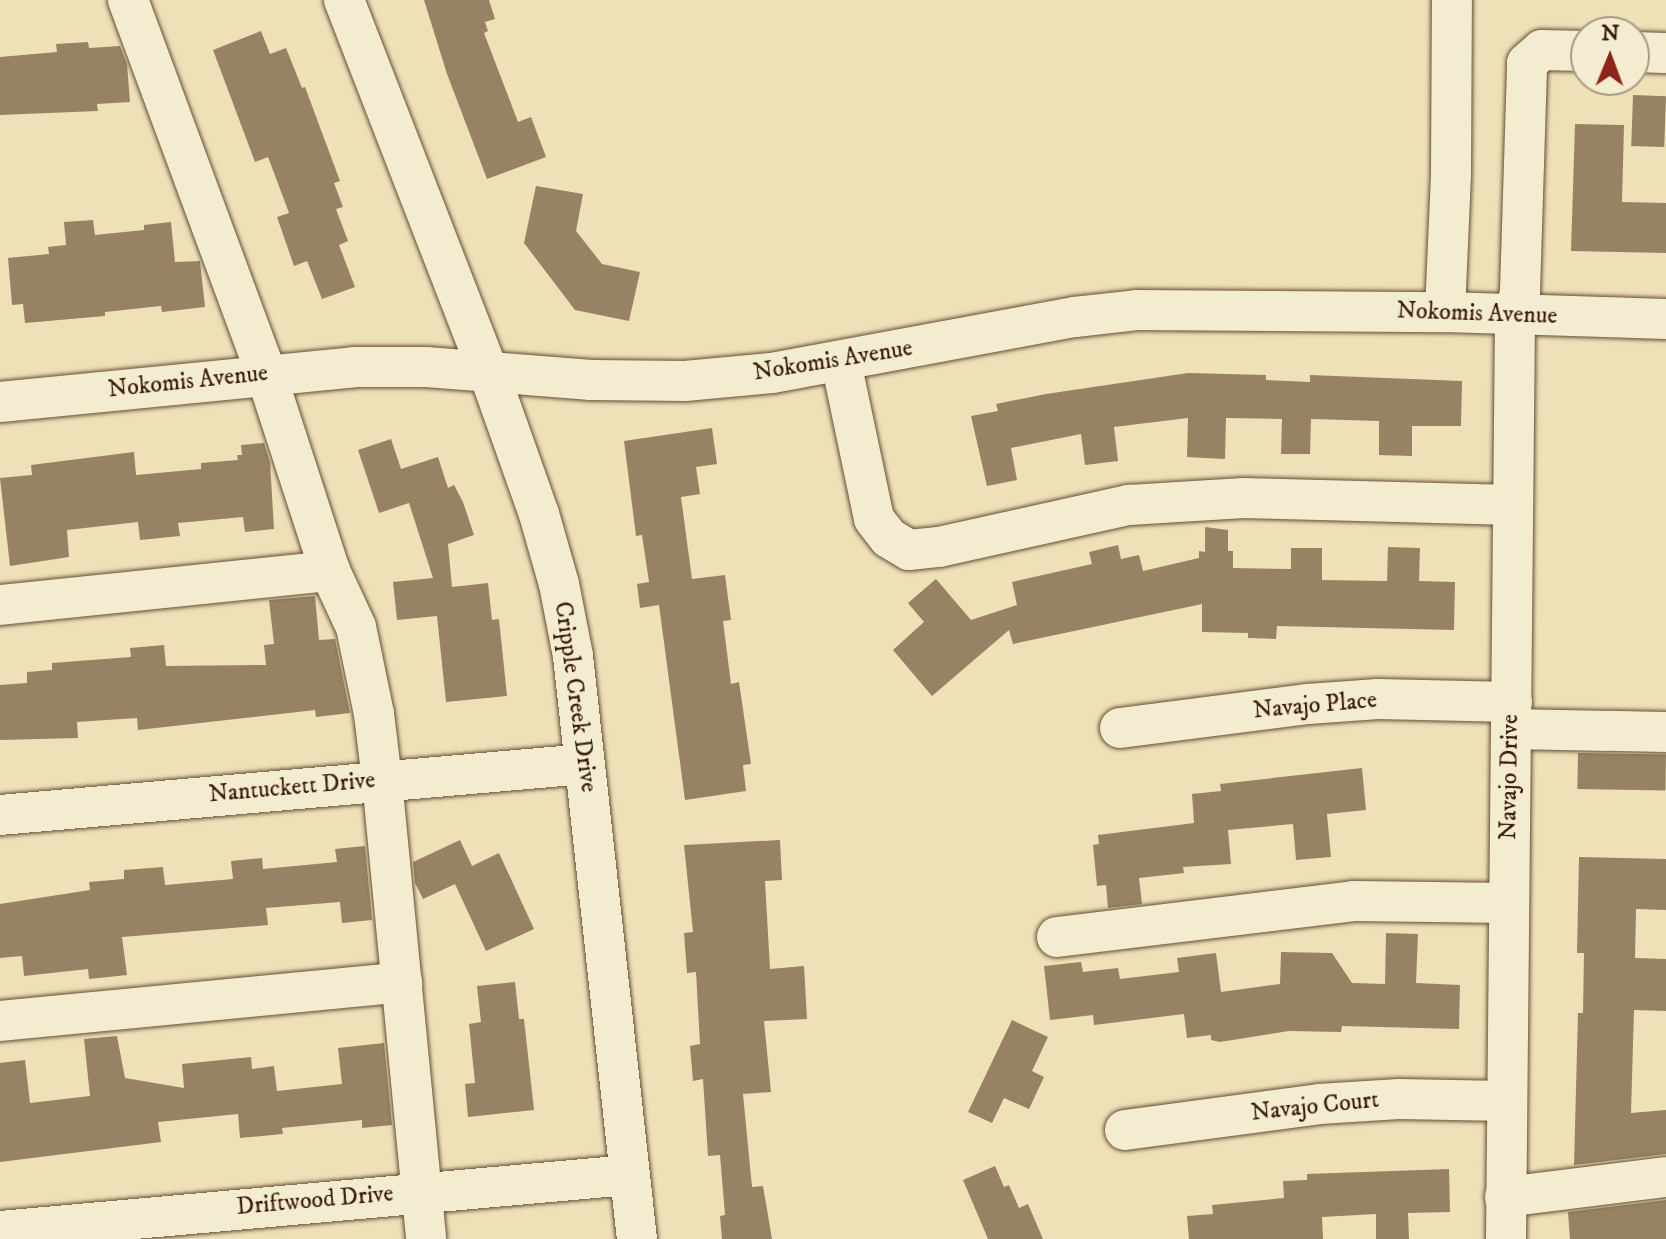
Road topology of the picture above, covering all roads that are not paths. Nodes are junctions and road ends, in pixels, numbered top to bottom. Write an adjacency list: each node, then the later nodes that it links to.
1 (128, 0): 10 (street)
2 (344, 0): 9 (street, Cripple Creek Drive)
3 (1452, 0): 5 (street)
4 (1570, 51): 6 (street, Navajo Drive)
5 (1445, 312): 6 (street, Nokomis Avenue); 8 (street, Nokomis Avenue)
6 (1515, 315): 7 (street, Nokomis Avenue); 12 (street, Navajo Drive)
7 (1666, 319)
8 (841, 362): 9 (street, Nokomis Avenue); 12 (street)
9 (489, 373): 10 (street, Nokomis Avenue); 18 (street, Cripple Creek Drive)
10 (266, 374): 11 (street, Nokomis Avenue); 13 (street)
11 (0, 402)
12 (1512, 505): 15 (street, Navajo Drive)
13 (330, 571): 14 (street); 19 (street)
14 (0, 605)
15 (1511, 715): 16 (street, Navajo Place); 17 (street, Navajo Place); 21 (street, Navajo Drive)
16 (1120, 728)
17 (1666, 732)
18 (585, 764): 19 (street, Nantuckett Drive); 28 (street, Cripple Creek Drive)
19 (382, 780): 20 (street, Nantuckett Drive); 23 (street)
20 (0, 815)
21 (1508, 903): 22 (street); 25 (street, Navajo Drive)
22 (1057, 937)
23 (402, 982): 24 (street); 31 (street)
24 (0, 1021)
25 (1506, 1101): 26 (street, Navajo Court); 30 (street, Navajo Drive)
26 (1125, 1130)
27 (1666, 1166): 30 (street)
28 (629, 1175): 31 (street, Driftwood Drive); 34 (street, Cripple Creek Drive)
29 (1666, 1177): 30 (street)
30 (1505, 1186): 35 (street, Navajo Drive)
31 (419, 1191): 32 (street, Driftwood Drive); 33 (street)
32 (0, 1231)
33 (426, 1239)
34 (637, 1239)
35 (1506, 1239)

